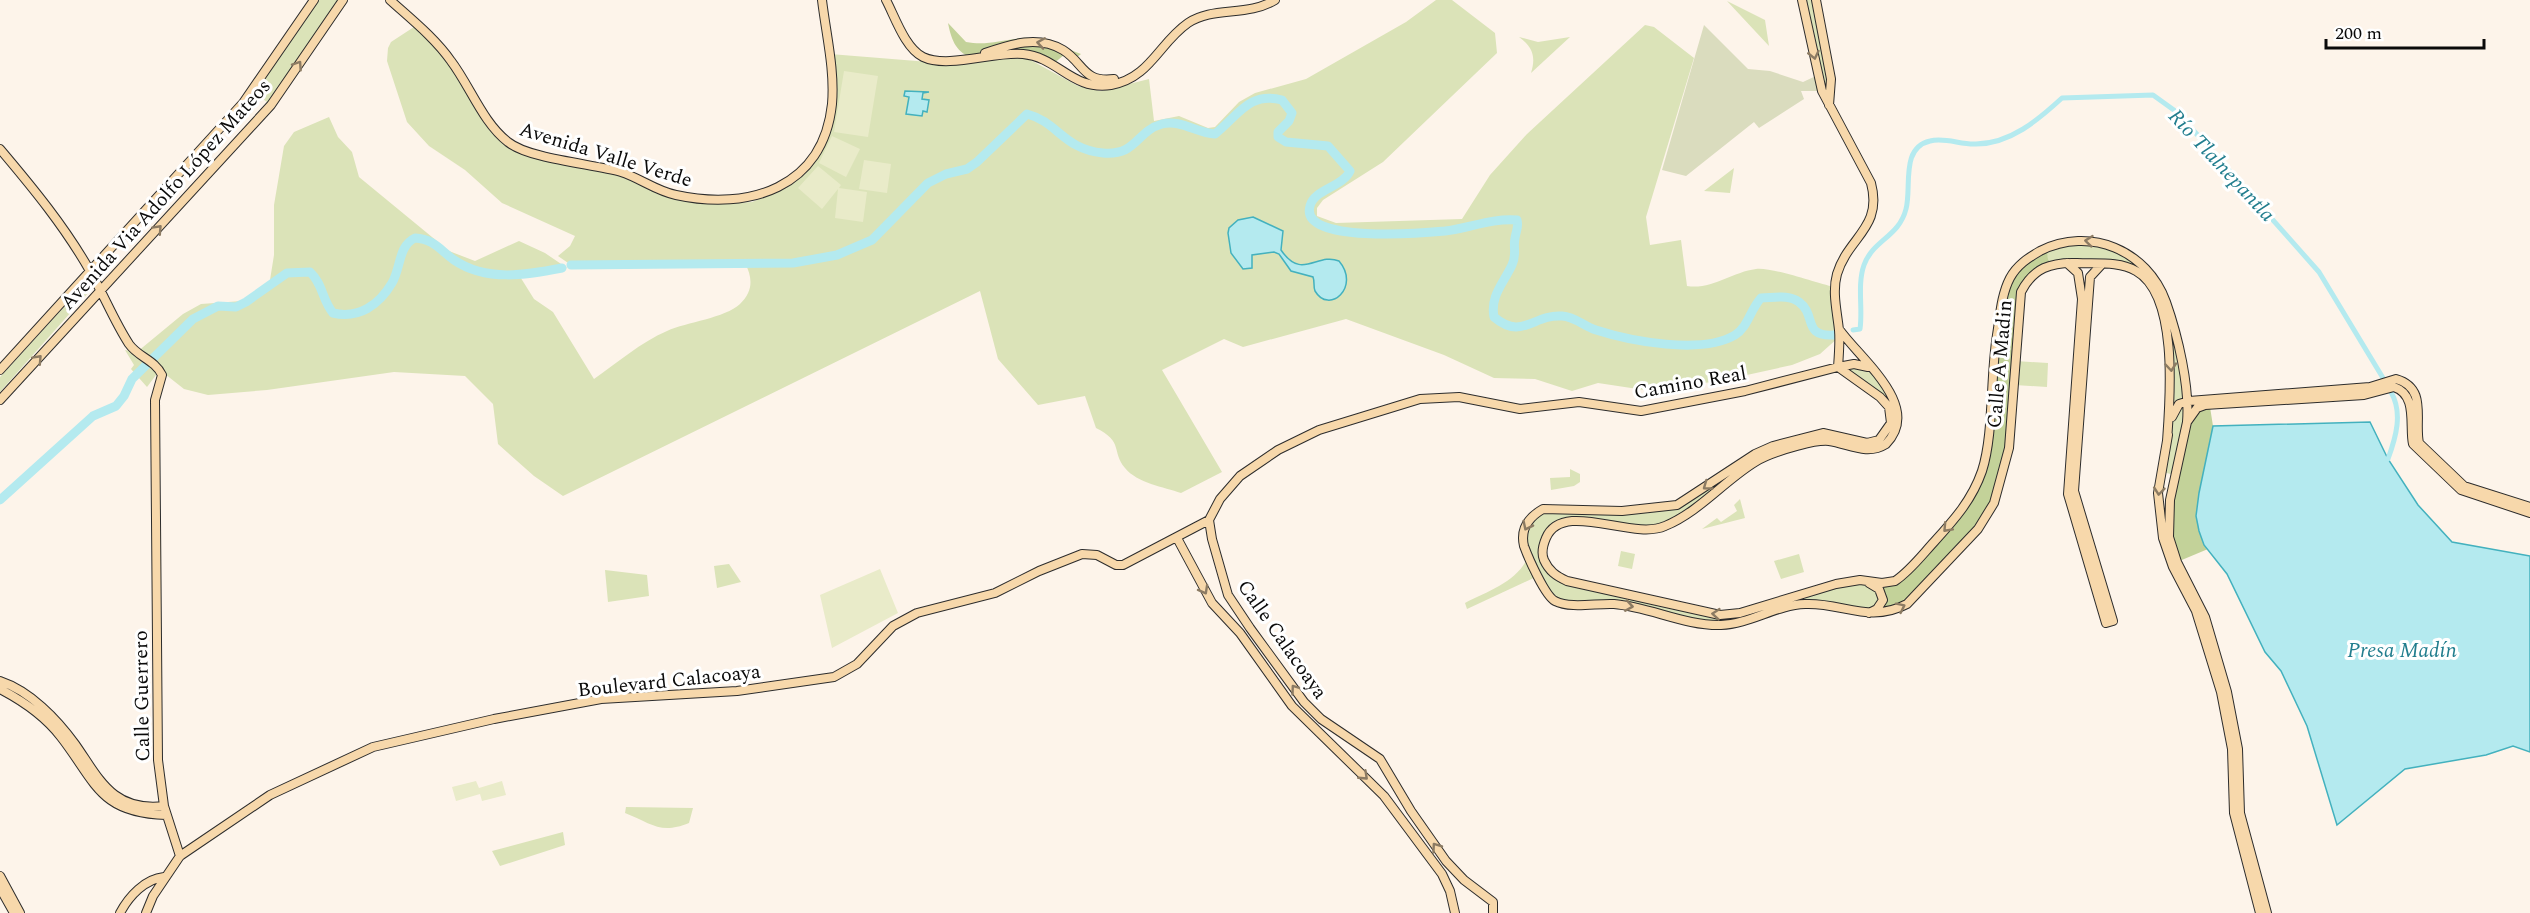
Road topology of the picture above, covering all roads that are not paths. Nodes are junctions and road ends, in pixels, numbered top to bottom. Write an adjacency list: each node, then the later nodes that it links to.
1 (314, 0): 23 (main road, Avenida Via Adolfo López Mateos)
2 (331, 0): 11 (main road)
3 (343, 0): 11 (main road, Avenida Via Adolfo López Mateos)
4 (390, 0): 5 (main road, Avenida Valle Verde)
5 (822, 0)
6 (886, 0): 13 (main road)
7 (1263, 0): 12 (main road)
8 (1275, 0): 14 (main road)
9 (1802, 0): 15 (main road, one-way to 15)
10 (1816, 0): 15 (main road)
11 (334, 12): 24 (main road, Avenida Via Adolfo López Mateos, one-way to 11)
12 (1065, 51): 13 (main road, one-way to 13); 14 (main road)
13 (970, 58): 14 (main road)
14 (1053, 66)
15 (1829, 108): 25 (main road)
16 (0, 149): 23 (main road)
17 (2049, 247): 18 (main road, one-way to 17); 20 (main road); 49 (main road, one-way to 49)
18 (2116, 248): 22 (main road); 32 (main road)
19 (2066, 263): 20 (main road); 21 (main road); 43 (main road)
20 (2052, 264): 54 (main road, Calle A Madin, one-way to 20)
21 (2102, 264): 22 (main road); 43 (main road)
22 (2112, 264): 34 (main road, one-way to 34)
23 (90, 271): 24 (main road); 27 (main road, Avenida Via Adolfo López Mateos)
24 (100, 291): 31 (main road, Avenida Via Adolfo López Mateos, one-way to 24); 63 (main road, Calle Guerrero)
25 (1844, 344): 26 (main road); 28 (main road)
26 (1838, 367): 28 (main road, Camino Real); 29 (main road); 44 (main road, Camino Real)
27 (0, 370)
28 (1872, 370): 29 (main road); 46 (main road)
29 (1865, 386): 38 (main road, one-way to 38)
30 (2383, 386): 32 (main road); 33 (main road); 37 (main road)
31 (0, 400)
32 (2188, 401): 33 (main road); 34 (main road)
33 (2187, 422): 36 (main road)
34 (2167, 441): 35 (main road)
35 (2162, 472): 36 (main road); 76 (main road, one-way to 76)
36 (2175, 475): 77 (main road)
37 (2463, 488): 39 (main road); 42 (main road)
38 (1668, 506): 41 (main road); 46 (main road)
39 (2530, 507)
40 (1543, 509): 41 (main road); 45 (main road); 52 (main road, Calle A Madin, one-way to 52)
41 (1625, 511): 47 (main road)
42 (2530, 513)
43 (2077, 516): 43 (main road)
44 (1209, 520): 48 (main road); 55 (main road, Calle Calacoaya)
45 (1554, 526): 47 (main road); 50 (main road)
46 (1666, 526): 47 (main road)
47 (1626, 528)
48 (1178, 538): 56 (main road, one-way to 56); 64 (main road, Boulevard Calacoaya)
49 (1863, 580): 51 (main road); 54 (main road)
50 (1592, 587): 51 (main road, one-way to 50); 52 (main road)
51 (1829, 587): 53 (main road)
52 (1590, 604): 53 (main road, Calle A Madin, one-way to 53)
53 (1825, 606): 54 (main road, Calle A Madin)
54 (1869, 613)
55 (1250, 628): 56 (main road); 59 (main road, Calle Calacoaya, one-way to 55)
56 (1240, 633): 60 (main road)
57 (0, 681): 63 (main road)
58 (0, 689): 63 (main road)
59 (1347, 736): 60 (main road); 61 (main road, Calle Calacoaya)
60 (1335, 749): 62 (main road, one-way to 62)
61 (1395, 786): 62 (main road); 65 (main road, Calle Calacoaya, one-way to 61)
62 (1384, 795): 68 (main road)
63 (165, 810): 64 (main road, Calle Guerrero)
64 (180, 856): 67 (main road, Boulevard Calacoaya)
65 (1457, 874): 68 (main road); 75 (main road, Calle Calacoaya)
66 (0, 876): 71 (main road)
67 (164, 877): 72 (main road); 73 (main road, Boulevard Calacoaya)
68 (1447, 882): 74 (main road)
69 (0, 888): 70 (main road)
70 (14, 913)
71 (20, 913)
72 (120, 913)
73 (146, 913)
74 (1455, 913)
75 (1493, 913)
76 (2260, 913)
77 (2267, 913)

